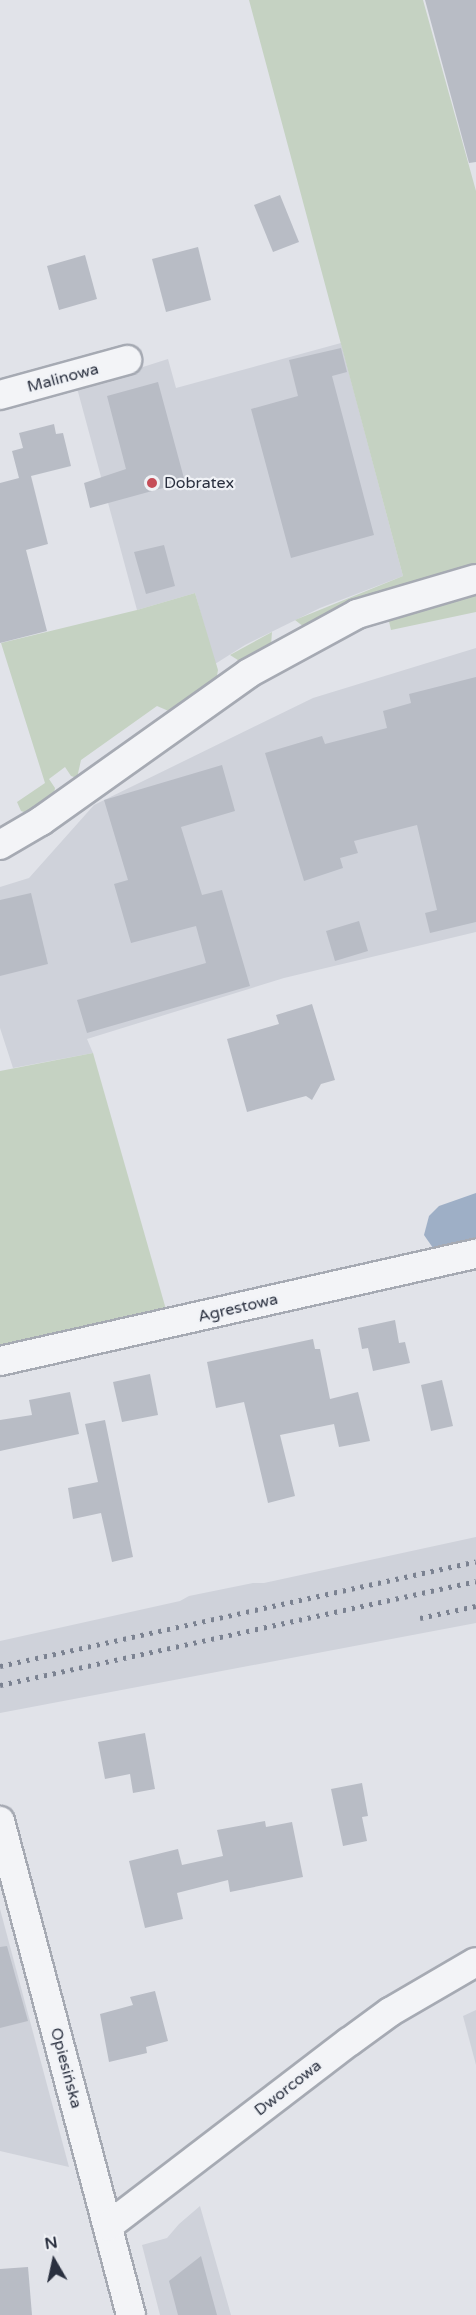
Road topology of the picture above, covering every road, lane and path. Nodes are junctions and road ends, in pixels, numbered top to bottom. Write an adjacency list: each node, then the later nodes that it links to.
1 (127, 360): 2 (street, Malinowa)
2 (0, 395)
3 (476, 579): 4 (street)
4 (0, 845)
5 (476, 1254): 6 (street, Agrestowa)
6 (0, 1361)
7 (0, 1821): 9 (street, Opiesińska)
8 (476, 1962): 9 (street, Dworcowa)
9 (108, 2226): 10 (street, Opiesińska)
10 (131, 2315)

